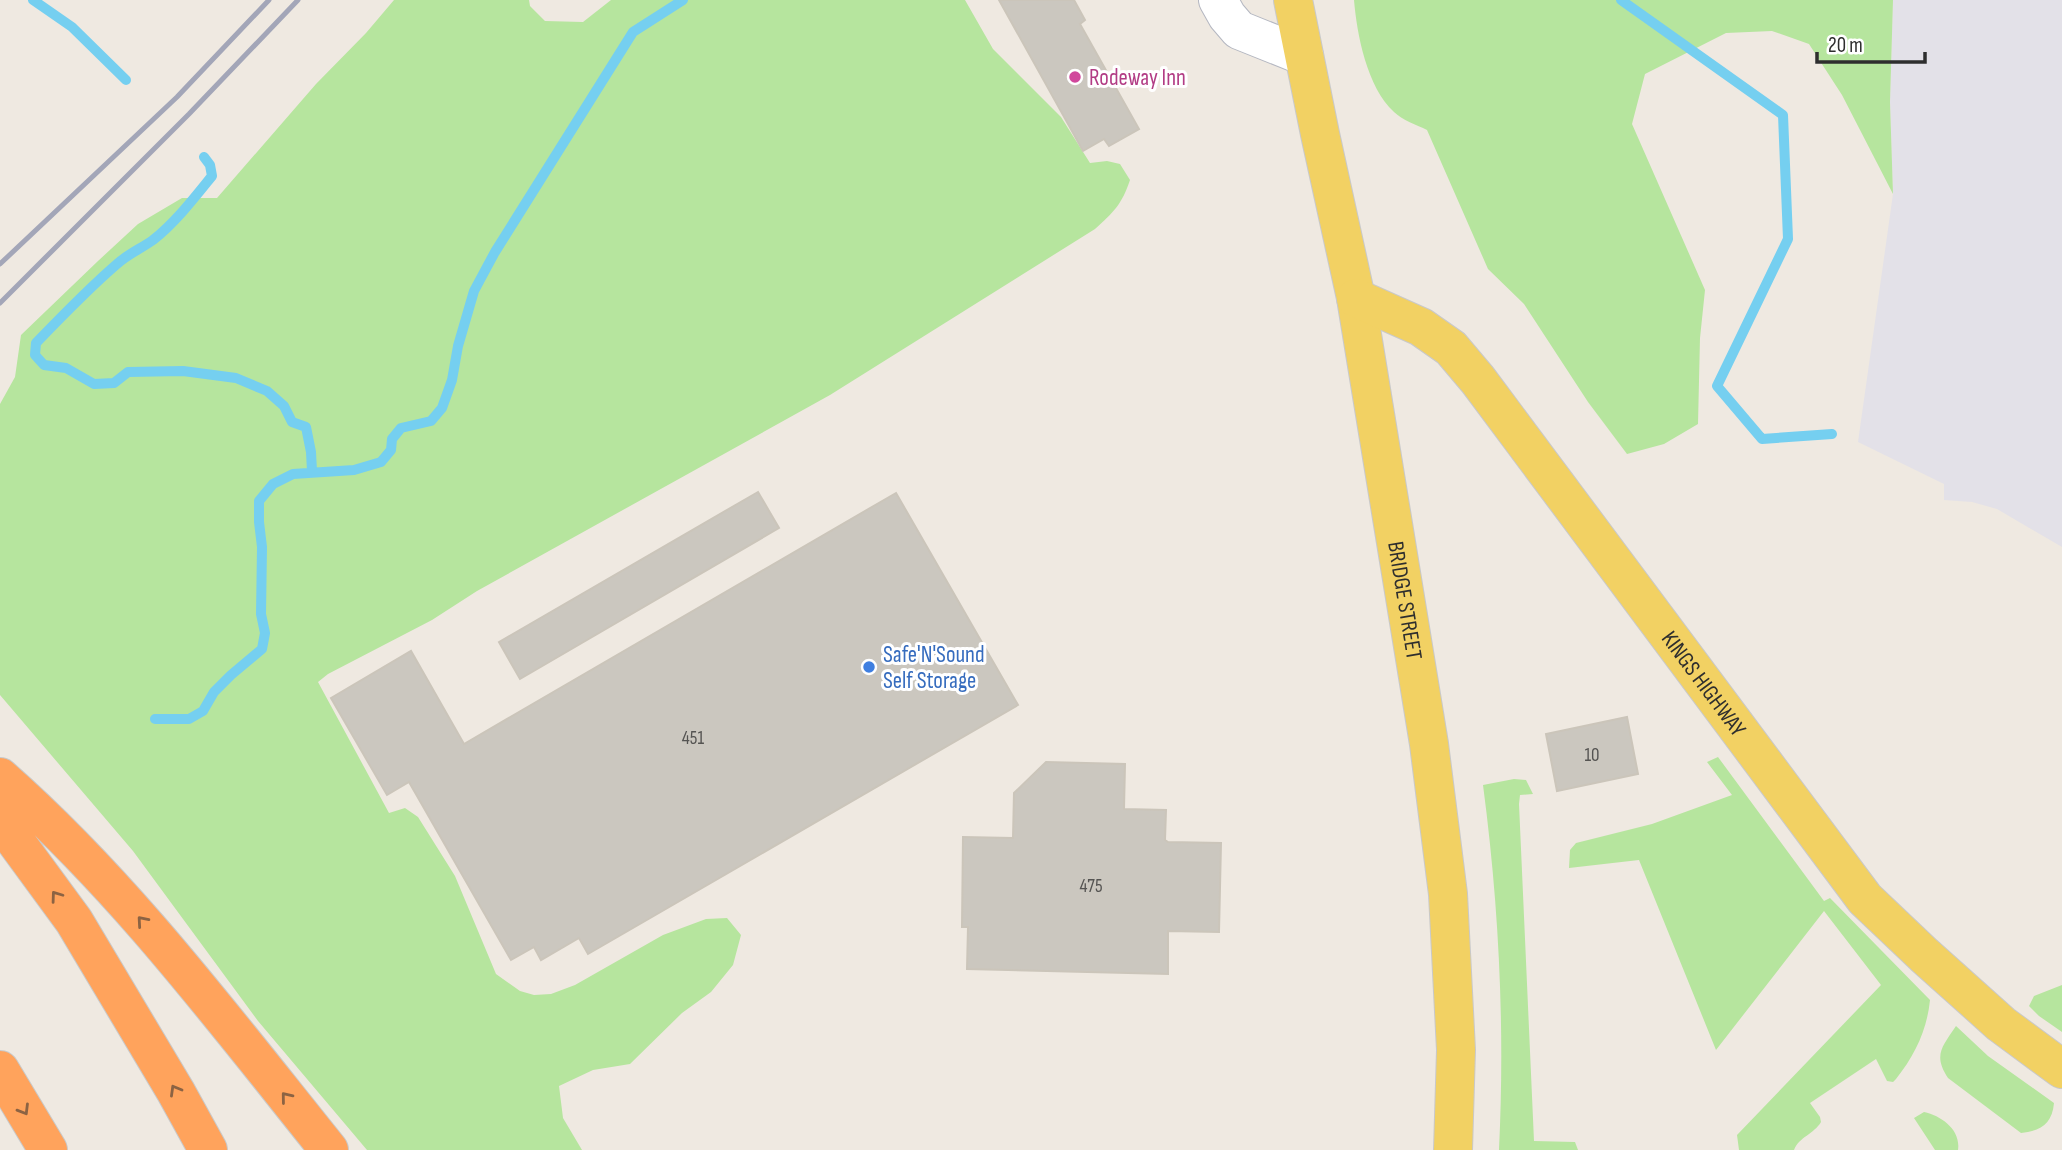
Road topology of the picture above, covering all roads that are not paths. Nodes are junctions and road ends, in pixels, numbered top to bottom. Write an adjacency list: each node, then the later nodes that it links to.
1 (1217, 0): 3 (street)
2 (1293, 0): 3 (main road, BRIDGE STREET)
3 (1304, 56): 4 (main road, BRIDGE STREET)
4 (1356, 298): 7 (main road, KINGS HIGHWAY); 12 (main road, BRIDGE STREET)
5 (0, 778): 11 (highway, one-way to 5)
6 (0, 820): 10 (highway, one-way to 6)
7 (2062, 1069)
8 (0, 1070): 9 (highway, one-way to 9)
9 (48, 1150)
10 (208, 1150)
11 (329, 1150)
12 (1453, 1150)

